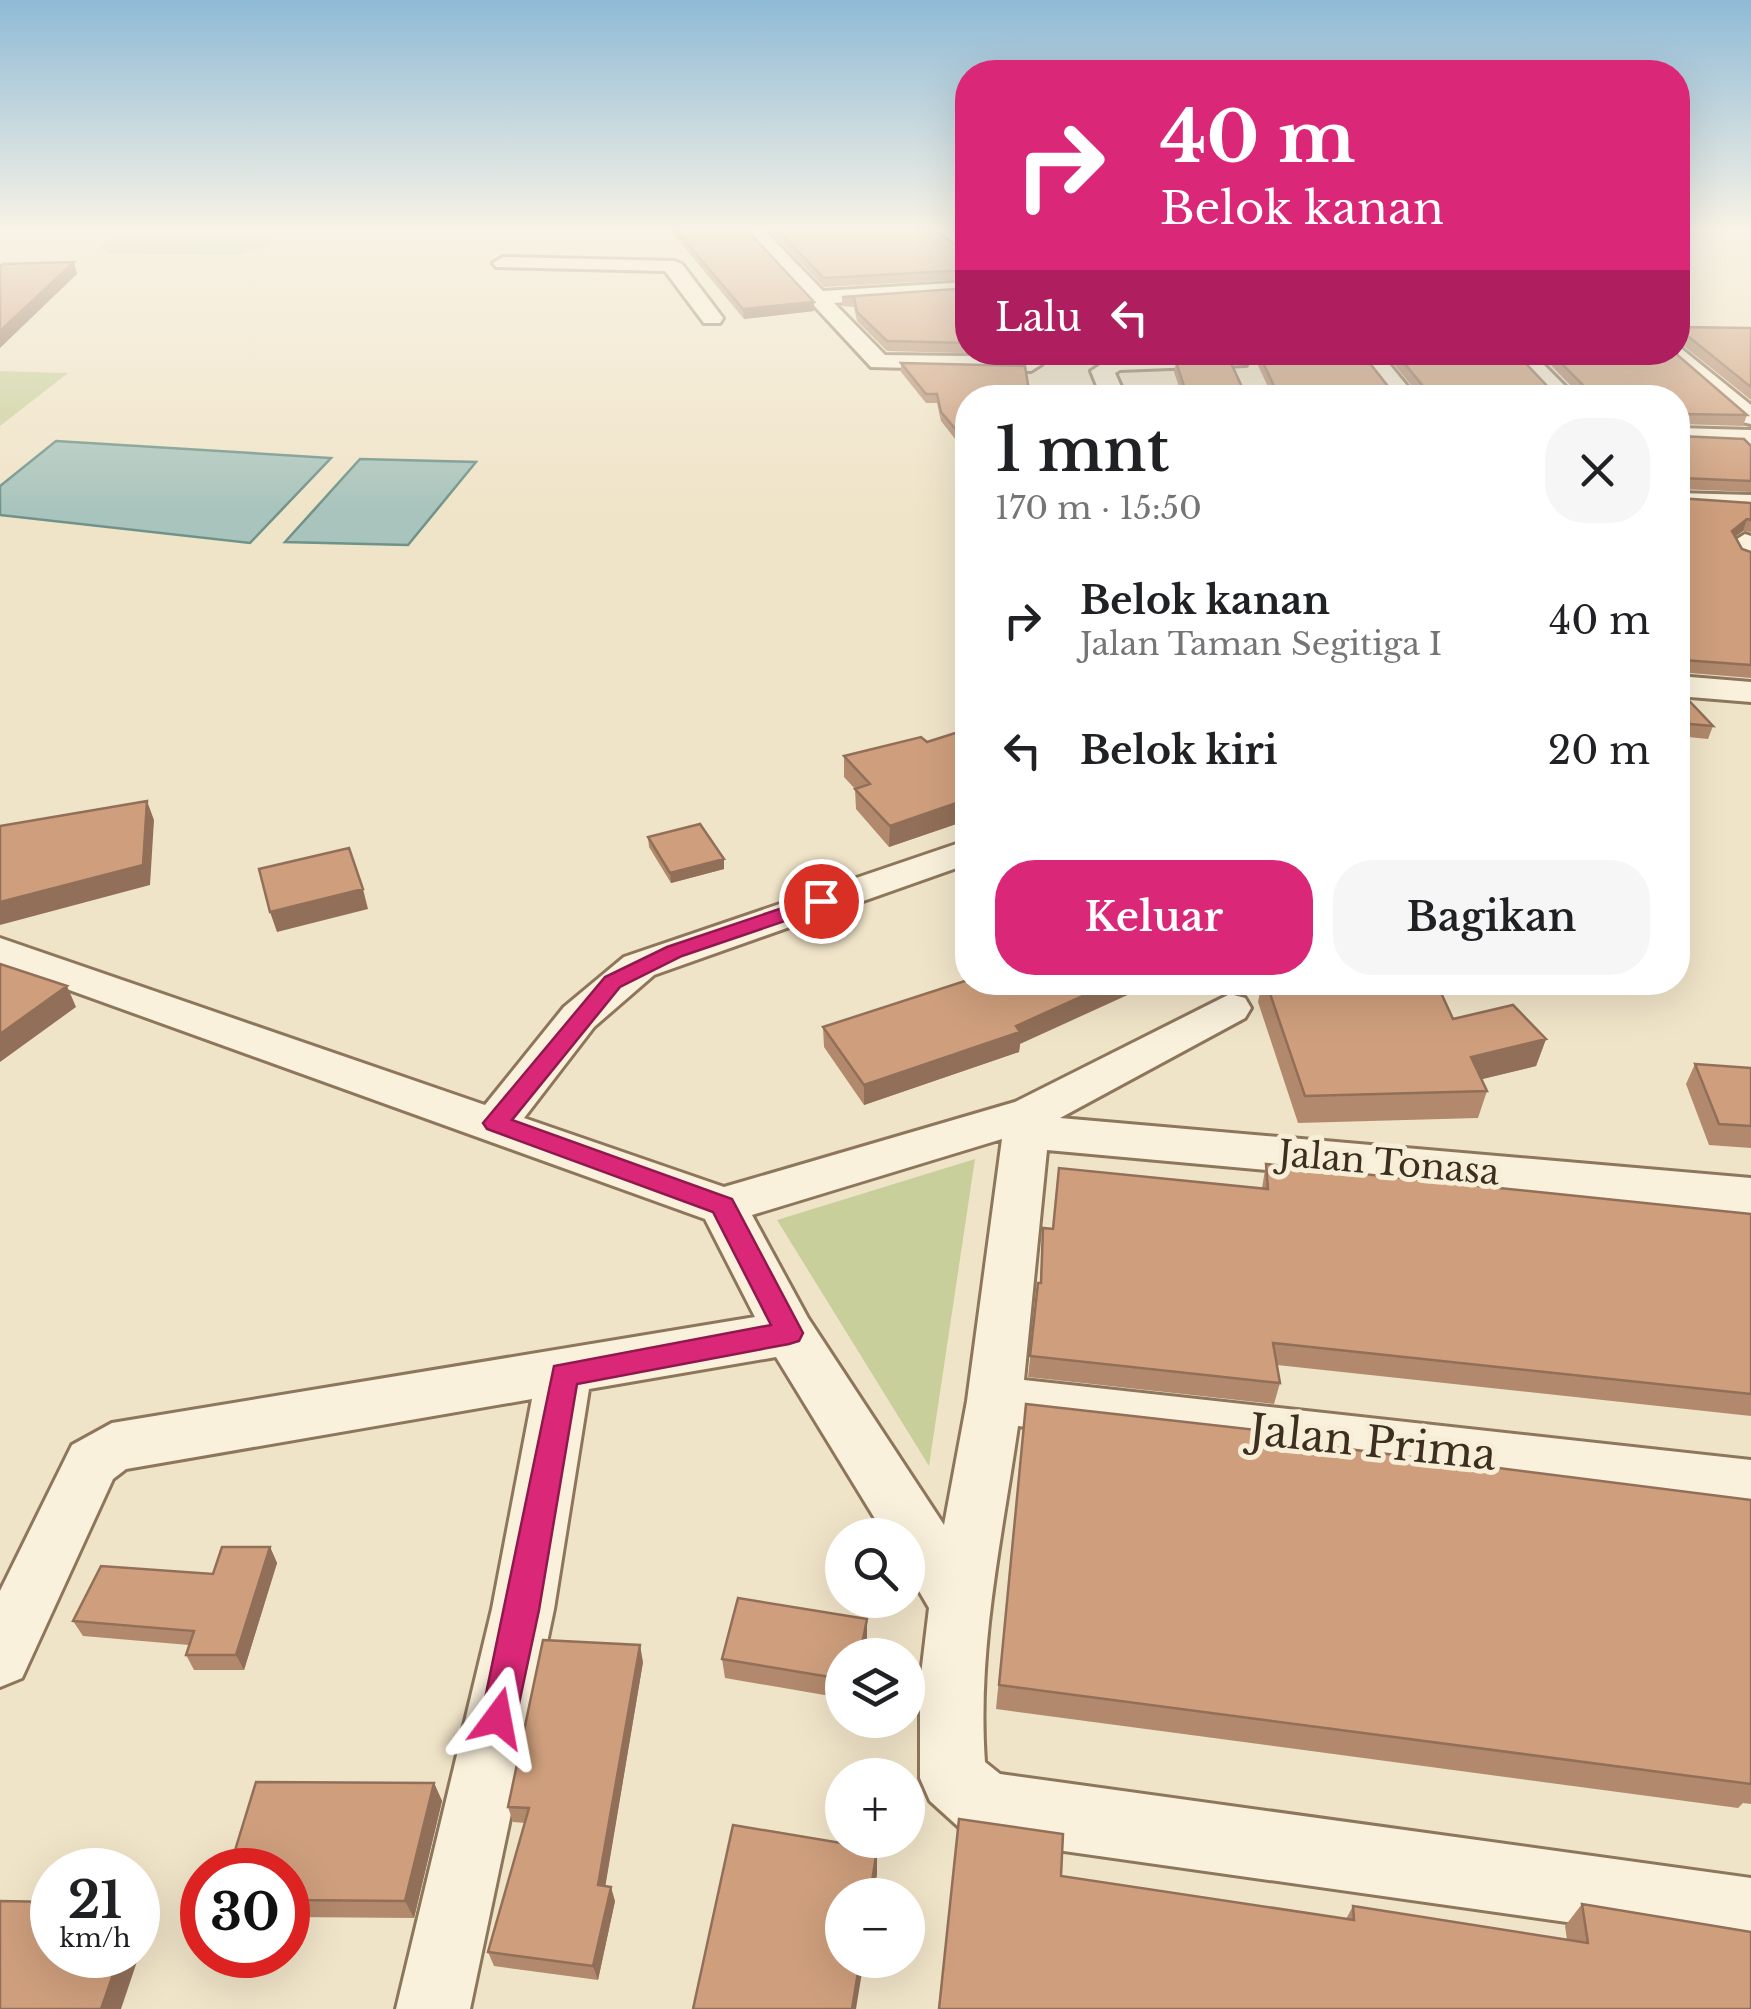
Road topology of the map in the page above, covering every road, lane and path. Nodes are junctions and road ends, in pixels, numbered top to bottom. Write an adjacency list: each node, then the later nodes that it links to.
1 (841, 323): 7 (street)
2 (1111, 365): 8 (street)
3 (1241, 365): 9 (street)
4 (1377, 365): 10 (street)
5 (1531, 365): 11 (street)
6 (1686, 365): 12 (street)
7 (1034, 368)
8 (1109, 385)
9 (1250, 385)
10 (1394, 385)
11 (1552, 385)
12 (1748, 435): 13 (street)
13 (1690, 436)
14 (1690, 501): 15 (street)
15 (1751, 502)
16 (1690, 687): 17 (street)
17 (1751, 692)
18 (955, 855): 21 (street)
19 (0, 951): 21 (street)
20 (1230, 1008): 22 (street)
21 (496, 1123): 24 (street)
22 (1029, 1123): 23 (street, Jalan Tonasa); 24 (street); 27 (street)
23 (1751, 1196)
24 (722, 1206): 25 (street)
25 (789, 1333): 26 (street); 29 (street)
26 (564, 1374): 30 (street); 32 (street)
27 (994, 1400): 28 (street, Jalan Prima); 29 (street)
28 (1751, 1485)
29 (960, 1603): 31 (street)
30 (0, 1657)
31 (1751, 1913)
32 (433, 2009)

